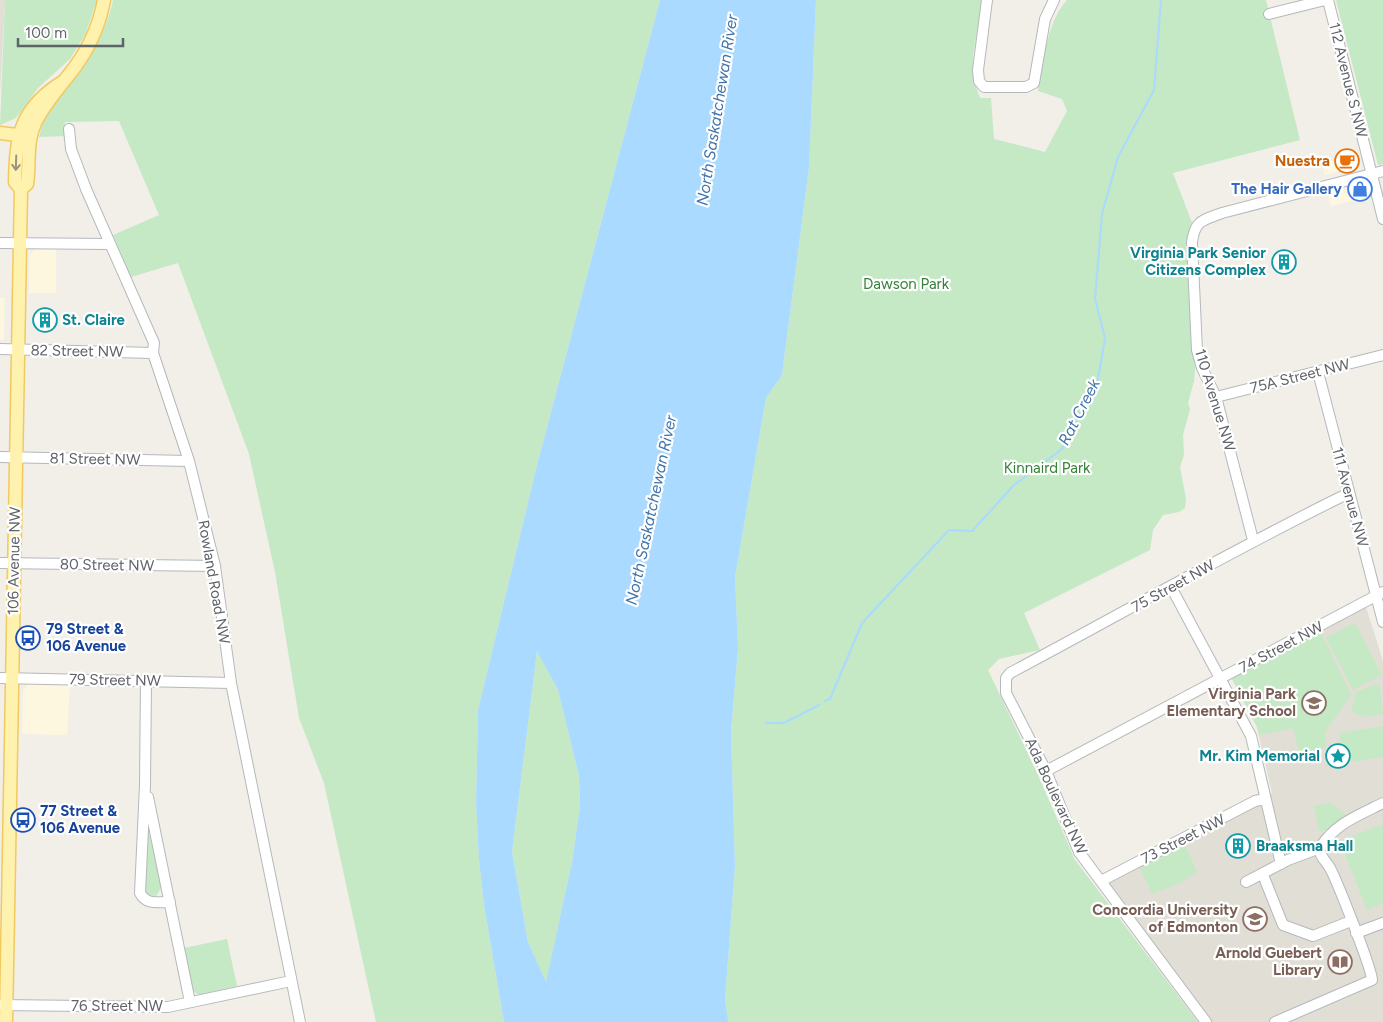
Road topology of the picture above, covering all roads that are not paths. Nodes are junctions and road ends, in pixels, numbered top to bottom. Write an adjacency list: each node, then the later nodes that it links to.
1 (104, 0): 8 (main road)
2 (987, 0): 3 (street)
3 (1054, 0)
4 (1326, 0): 5 (street); 10 (street, 112 Avenue S NW)
5 (1269, 14)
6 (69, 129): 14 (street, Rowland Road NW)
7 (0, 133): 8 (main road)
8 (24, 136): 13 (main road, 106 Avenue NW)
9 (1383, 171): 10 (street)
10 (1371, 173): 11 (street, 112 Avenue S NW); 20 (street, 110 Avenue NW)
11 (1383, 218)
12 (0, 243): 13 (street)
13 (20, 244): 14 (street); 16 (main road, 106 Avenue NW)
14 (110, 244): 17 (street, Rowland Road NW)
15 (0, 349): 16 (street, 82 Street NW)
16 (18, 350): 17 (street, 82 Street NW); 22 (main road, 106 Avenue NW)
17 (153, 353): 23 (street, Rowland Road NW)
18 (1383, 355): 19 (street, 75A Street NW)
19 (1318, 372): 20 (street, 75A Street NW); 24 (street, 111 Avenue NW)
20 (1216, 397): 25 (street, 110 Avenue NW)
21 (0, 457): 22 (street, 81 Street NW)
22 (16, 457): 23 (street, 81 Street NW); 27 (main road, 106 Avenue NW)
23 (189, 461): 28 (street, Rowland Road NW)
24 (1349, 493): 25 (street, 75 Street NW); 30 (street, 111 Avenue NW)
25 (1253, 540): 29 (street, 75 Street NW)
26 (0, 563): 27 (street, 80 Street NW)
27 (14, 564): 28 (street, 80 Street NW); 32 (main road, 106 Avenue NW)
28 (215, 566): 35 (street, Rowland Road NW)
29 (1171, 587): 33 (street); 36 (street, 75 Street NW)
30 (1380, 594): 31 (street, 111 Avenue NW); 33 (street, 74 Street NW)
31 (1383, 622)
32 (6, 678): 34 (street, 79 Street NW); 39 (main road, 106 Avenue NW)
33 (1221, 679): 37 (street, 74 Street NW); 40 (street)
34 (146, 680): 35 (street, 79 Street NW); 38 (street)
35 (231, 683): 52 (street, Rowland Road NW)
36 (1005, 685): 37 (street, Ada Boulevard NW)
37 (1046, 771): 45 (street, Ada Boulevard NW)
38 (145, 785): 48 (street); 48 (street)
39 (5, 787): 47 (main road, 106 Avenue NW)
40 (1265, 799): 43 (street); 45 (street, 73 Street NW)
41 (1383, 803): 42 (street)
42 (1320, 848): 43 (street); 49 (street)
43 (1281, 864): 44 (street)
44 (1262, 875): 46 (street); 49 (street)
45 (1101, 881): 57 (street, Ada Boulevard NW)
46 (1246, 882)
47 (4, 897): 54 (main road, 106 Avenue NW)
48 (170, 902): 53 (street)
49 (1351, 921): 51 (street)
50 (1383, 923): 51 (street)
51 (1356, 934): 58 (street)
52 (291, 981): 53 (street, 76 Street NW); 56 (street, Rowland Road NW)
53 (190, 1002): 54 (street, 76 Street NW)
54 (3, 1005): 55 (main road, 106 Avenue NW)
55 (6, 1022)
56 (300, 1022)
57 (1206, 1022)
58 (1275, 1022)

